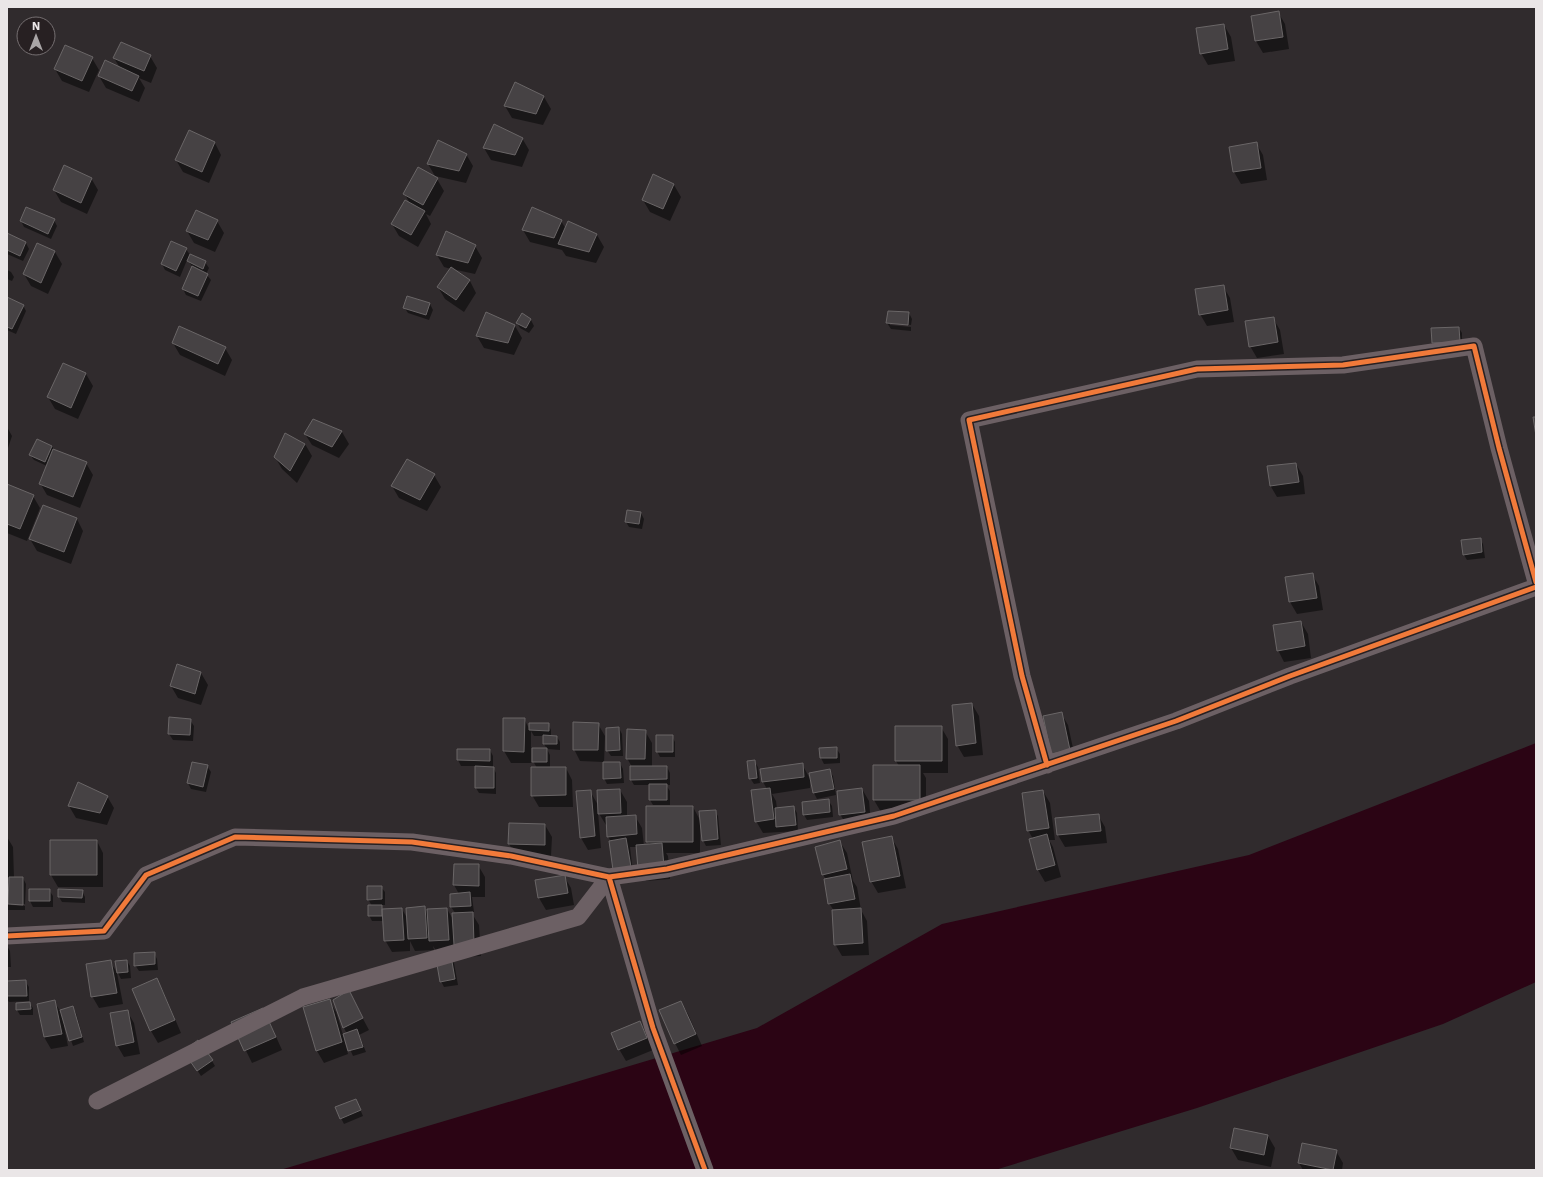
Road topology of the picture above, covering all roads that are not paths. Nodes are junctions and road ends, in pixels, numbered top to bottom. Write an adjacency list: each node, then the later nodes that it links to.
1 (1536, 582): 3 (street)
2 (1536, 587): 3 (street)
3 (1047, 765): 4 (street)
4 (609, 876): 5 (street); 6 (street); 7 (street)
5 (7, 936)
6 (97, 1101)
7 (705, 1170)

